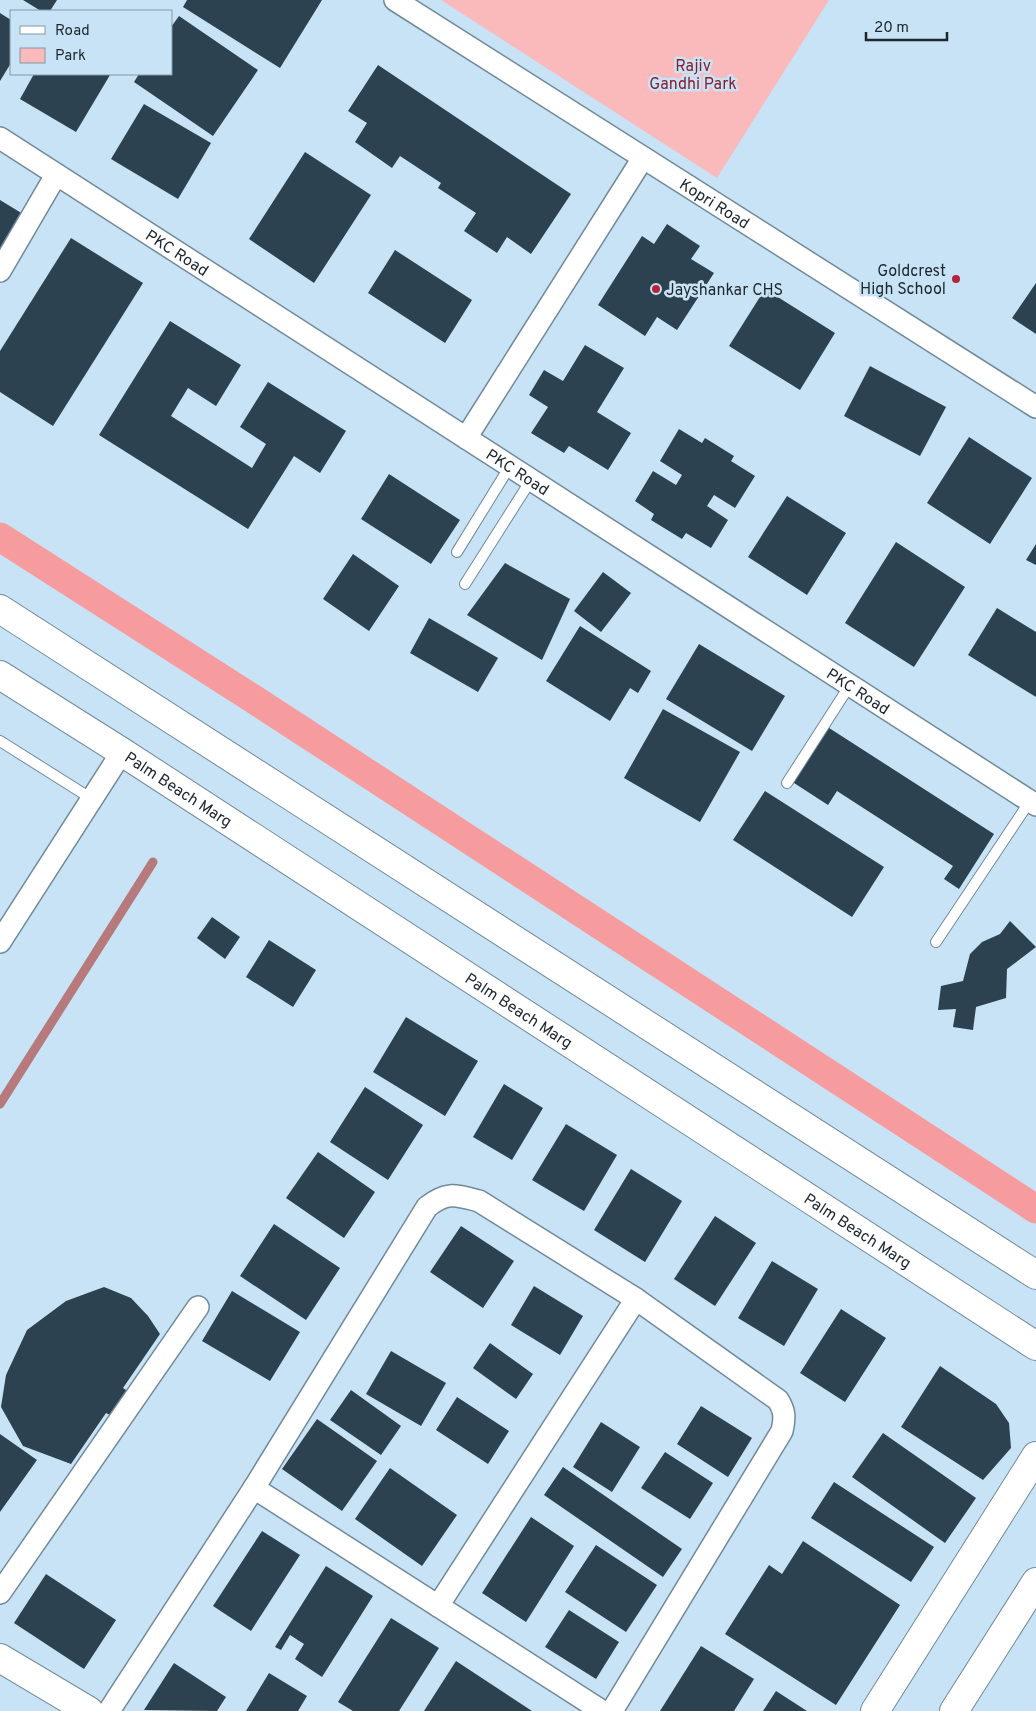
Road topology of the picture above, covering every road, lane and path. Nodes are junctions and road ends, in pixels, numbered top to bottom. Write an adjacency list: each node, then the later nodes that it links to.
1 (394, 0): 3 (street, Kopri Road)
2 (0, 138): 4 (street, PKC Road)
3 (643, 158): 6 (street, Kopri Road); 7 (street)
4 (56, 175): 5 (street); 7 (street, PKC Road)
5 (0, 271)
6 (1036, 407)
7 (466, 438): 8 (street, PKC Road)
8 (510, 466): 9 (street, PKC Road); 10 (lane)
9 (531, 480): 11 (lane); 14 (street, PKC Road)
10 (458, 552)
11 (465, 584)
12 (0, 609): 22 (main road)
13 (0, 675): 16 (main road, Palm Beach Marg)
14 (850, 685): 17 (lane); 19 (street, PKC Road)
15 (0, 741): 18 (lane)
16 (122, 752): 18 (street); 25 (main road, Palm Beach Marg)
17 (787, 783)
18 (92, 799): 20 (street)
19 (1033, 803): 21 (lane)
20 (0, 942)
21 (936, 942)
22 (1036, 1275)
23 (636, 1299): 27 (street); 30 (street); 35 (street)
24 (198, 1307): 29 (street)
25 (1036, 1346)
26 (1036, 1456): 36 (main road)
27 (254, 1488): 30 (street); 33 (street)
28 (1036, 1582): 37 (main road)
29 (0, 1593)
30 (438, 1606): 34 (street)
31 (0, 1658): 32 (main road)
32 (89, 1711)
33 (109, 1711)
34 (602, 1711)
35 (612, 1711)
36 (875, 1711)
37 (954, 1711)

